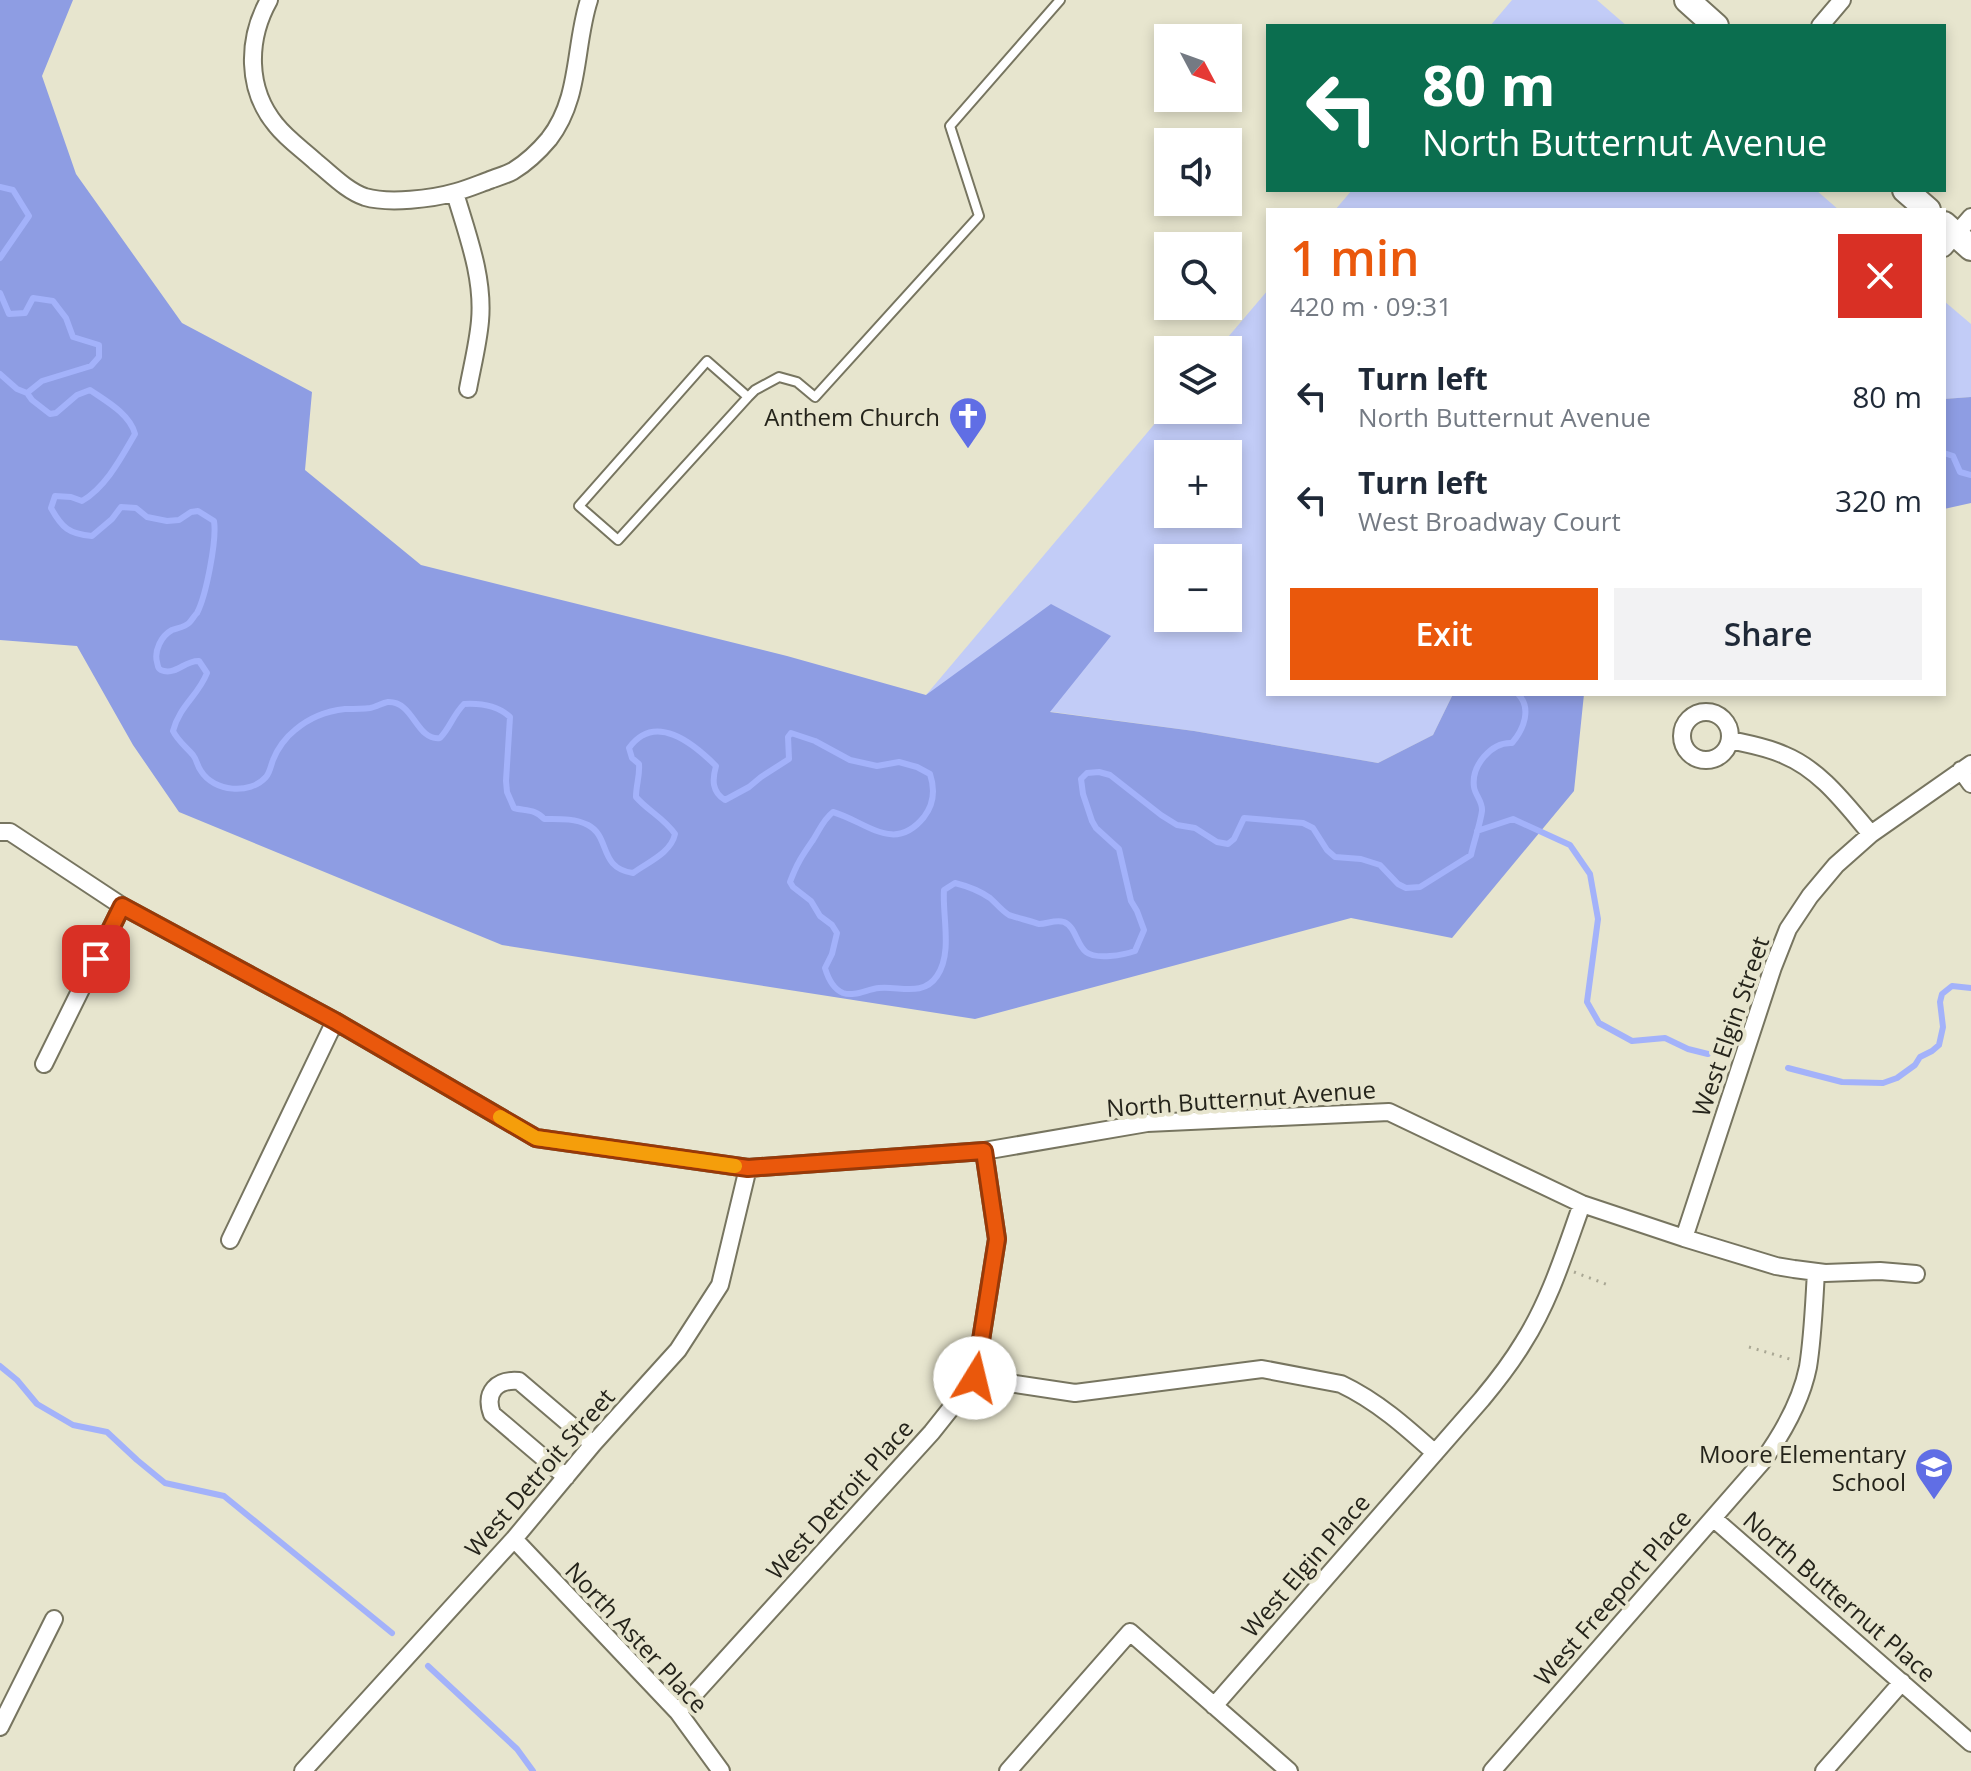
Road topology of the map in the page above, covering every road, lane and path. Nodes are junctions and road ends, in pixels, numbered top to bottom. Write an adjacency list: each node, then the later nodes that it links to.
1 (269, 0): 9 (street)
2 (589, 0): 9 (street)
3 (1060, 0): 12 (lane)
4 (1687, 0): 6 (main road)
5 (1842, 0): 7 (street)
6 (1714, 24)
7 (1822, 24)
8 (1907, 192): 10 (main road)
9 (455, 193): 11 (street)
10 (1926, 208)
11 (468, 389)
12 (748, 397): 12 (lane)
13 (1730, 740): 16 (street)
14 (1968, 773): 16 (street, West Elgin Street)
15 (0, 832): 17 (street, North Butternut Avenue)
16 (1871, 834): 23 (street, West Elgin Street)
17 (122, 906): 18 (street, North Butternut Avenue); 19 (street)
18 (335, 1021): 21 (street, North Butternut Avenue); 24 (street)
19 (44, 1064)
20 (984, 1151): 21 (street, North Butternut Avenue); 22 (street, North Butternut Avenue); 31 (street, West Detroit Place)
21 (748, 1168): 32 (street, West Detroit Street)
22 (1582, 1204): 23 (street, North Butternut Avenue); 25 (street, West Elgin Place)
23 (1684, 1238): 26 (street, North Butternut Avenue)
24 (230, 1240)
25 (1560, 1266): 28 (path); 33 (street, West Elgin Place)
26 (1816, 1272): 27 (street, North Butternut Avenue); 30 (street, West Freeport Place)
27 (1916, 1274)
28 (1611, 1286)
29 (1749, 1347): 30 (path)
30 (1808, 1364): 35 (street, West Freeport Place)
31 (975, 1378): 33 (street); 40 (street, West Detroit Place)
32 (593, 1444): 34 (street, West Detroit Street); 34 (street)
33 (1435, 1453): 39 (street, West Elgin Place)
34 (566, 1477): 36 (street, West Detroit Street)
35 (1713, 1518): 38 (street, North Butternut Place); 47 (street, West Freeport Place)
36 (514, 1539): 40 (street, North Aster Place); 43 (street, West Detroit Street)
37 (54, 1619): 41 (street)
38 (1902, 1682): 42 (street, North Butternut Place); 48 (street)
39 (1214, 1706): 45 (street); 46 (street)
40 (678, 1712): 44 (street, North Aster Place)
41 (0, 1727)
42 (1971, 1743)
43 (304, 1771)
44 (721, 1771)
45 (1008, 1771)
46 (1289, 1771)
47 (1492, 1771)
48 (1824, 1771)

